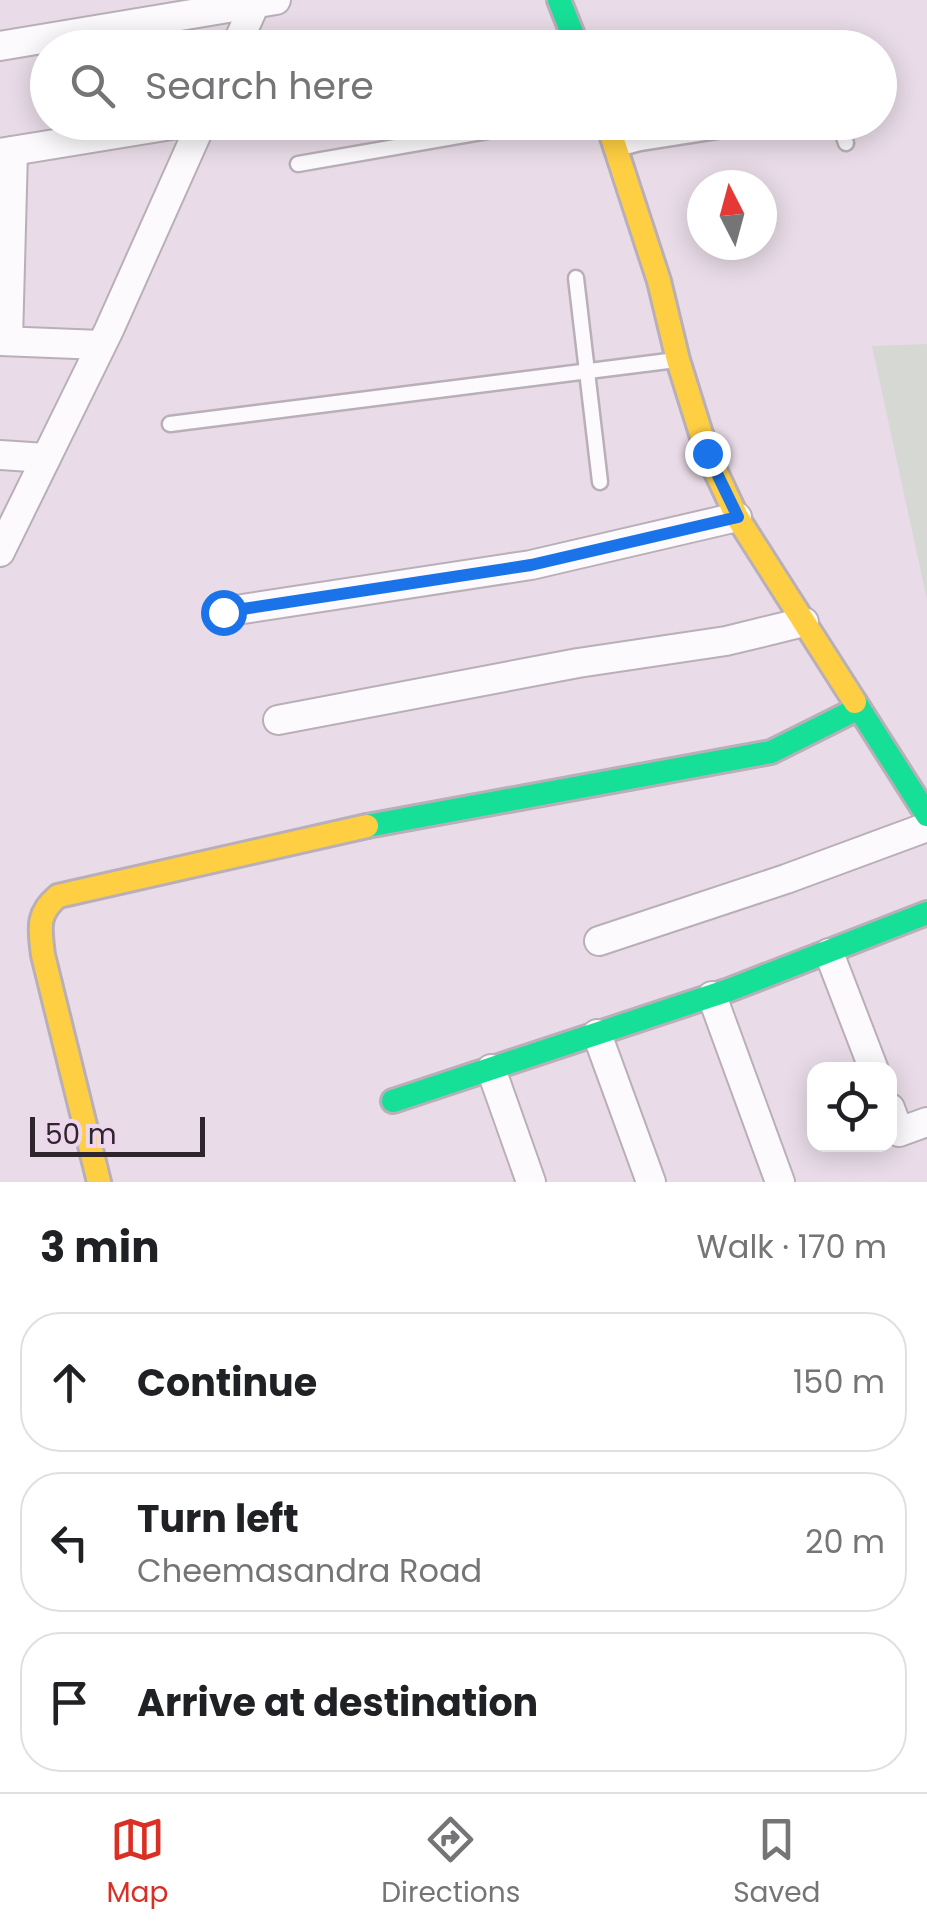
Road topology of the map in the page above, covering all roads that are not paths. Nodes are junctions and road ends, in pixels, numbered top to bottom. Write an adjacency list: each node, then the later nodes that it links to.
1 (559, 0): 5 (street)
2 (266, 2): 3 (street); 4 (street)
3 (97, 30)
4 (247, 30)
5 (571, 30)
6 (30, 41): 7 (street)
7 (0, 46)
8 (80, 140): 16 (street)
9 (194, 140): 20 (street)
10 (436, 140): 17 (lane)
11 (614, 140): 15 (street)
12 (653, 140): 15 (lane)
13 (845, 140): 14 (lane)
14 (846, 143)
15 (617, 149): 21 (street)
16 (7, 152): 19 (street)
17 (298, 164)
18 (576, 278): 22 (lane)
19 (4, 341): 20 (street)
20 (101, 345): 25 (street)
21 (678, 360): 22 (lane); 27 (street)
22 (588, 372): 23 (lane); 26 (lane)
23 (170, 424)
24 (0, 455): 25 (street)
25 (46, 458): 28 (street)
26 (600, 482)
27 (738, 517): 29 (street); 30 (street)
28 (0, 552)
29 (223, 612)
30 (804, 622): 31 (street); 32 (street)
31 (859, 708): 33 (street); 45 (street)
32 (278, 720)
33 (927, 814)
34 (927, 827): 36 (street)
35 (927, 913): 37 (street)
36 (599, 941)
37 (828, 953): 38 (street); 40 (street)
38 (712, 996): 39 (street); 48 (street)
39 (597, 1034): 41 (street); 47 (street)
40 (871, 1062)
41 (491, 1068): 42 (street); 46 (street)
42 (393, 1101)
43 (927, 1122): 44 (street)
44 (897, 1127)
45 (99, 1182)
46 (531, 1182)
47 (651, 1182)
48 (780, 1182)

